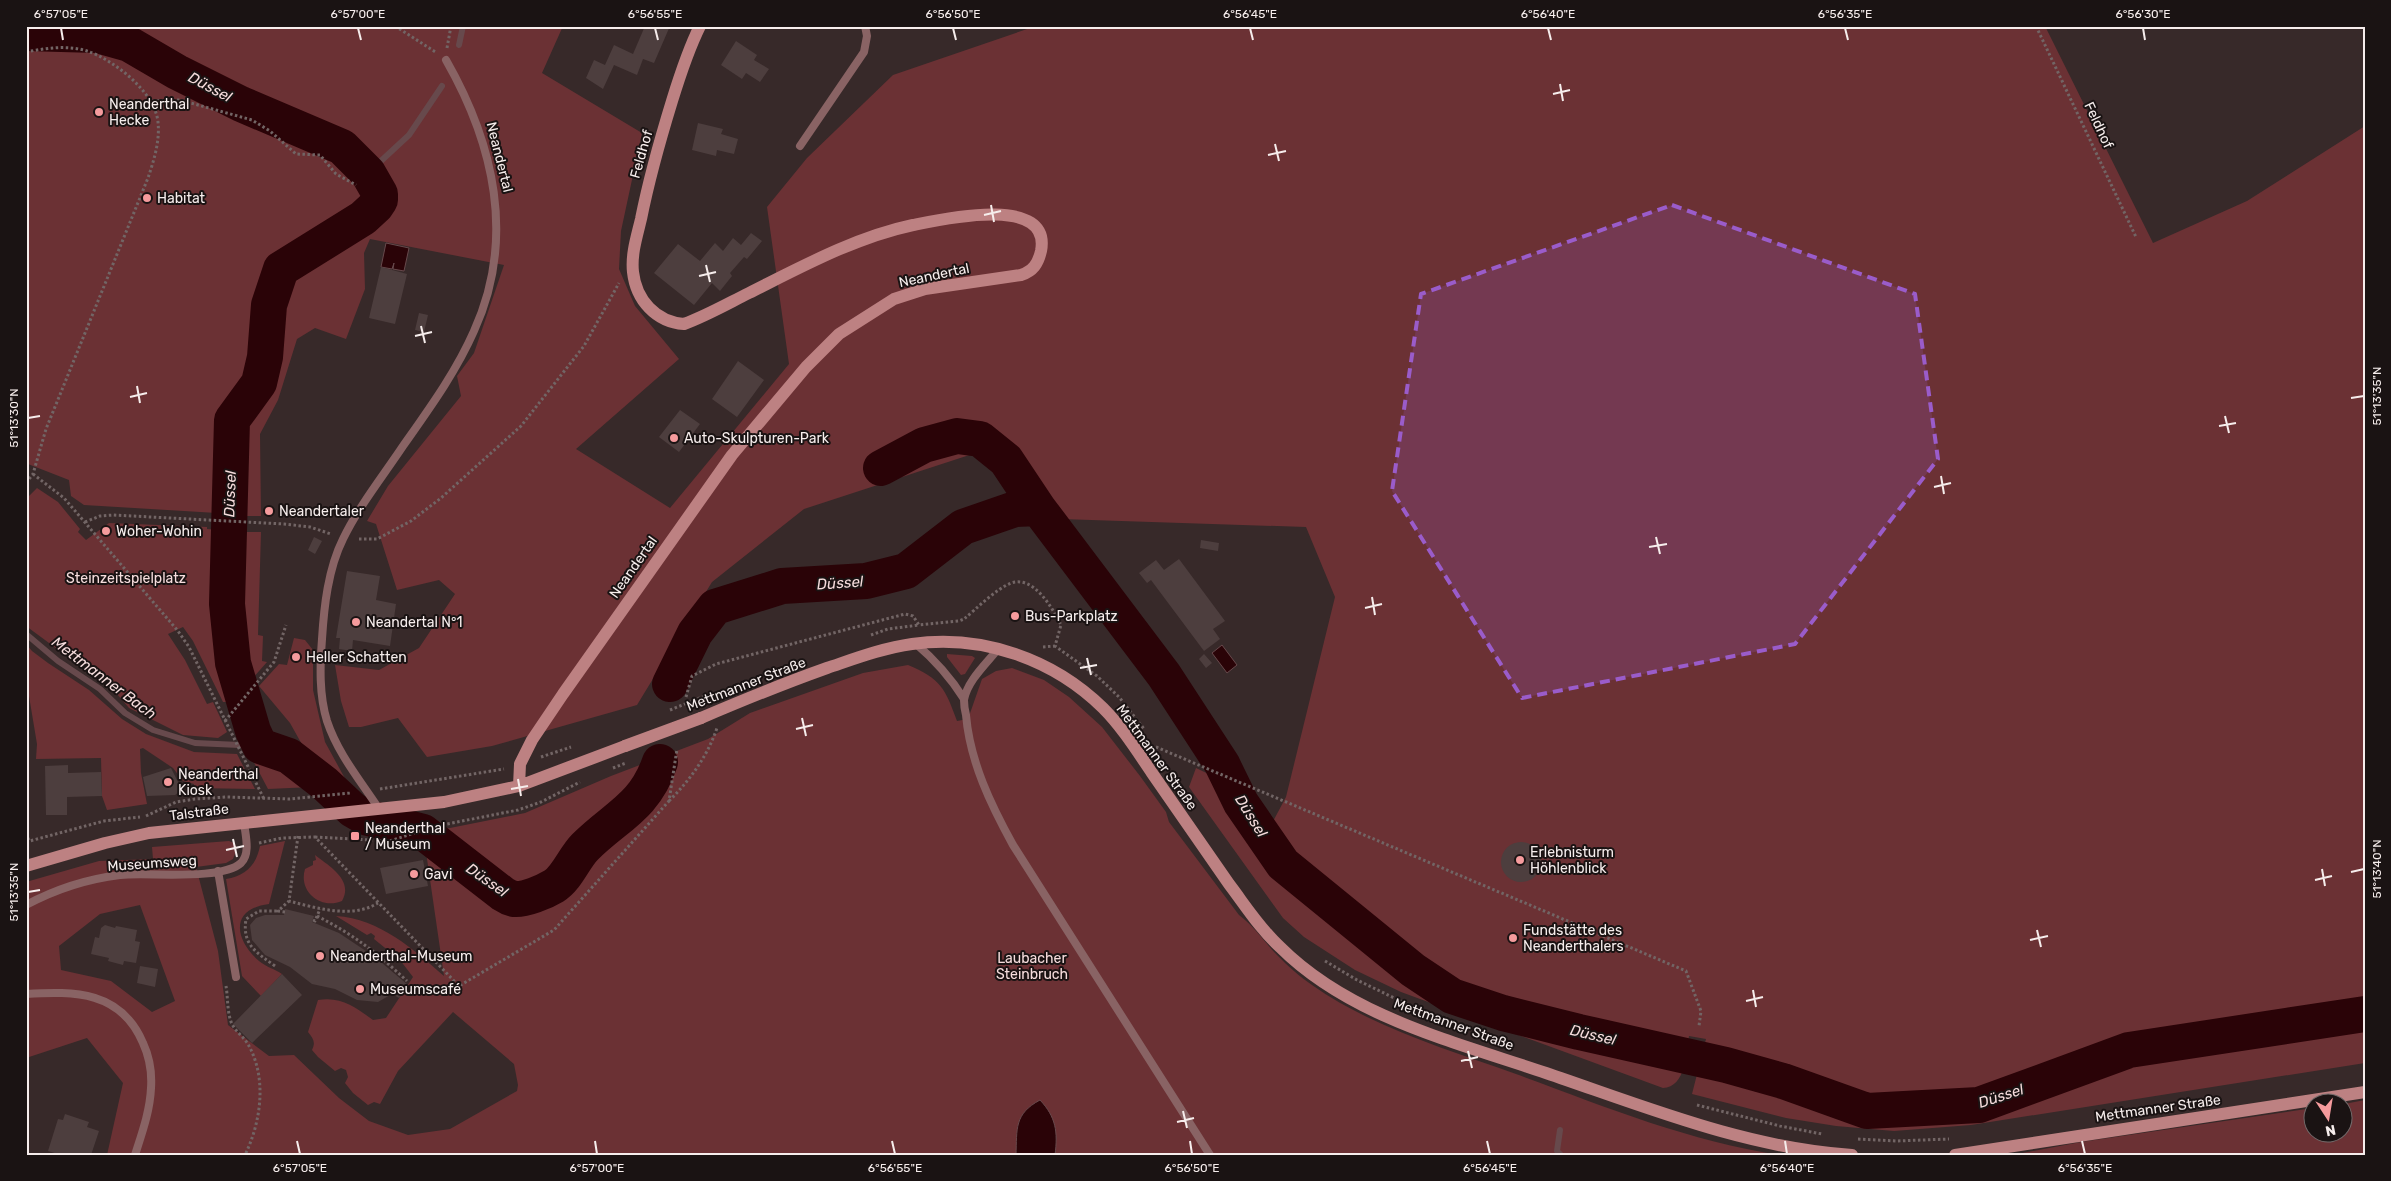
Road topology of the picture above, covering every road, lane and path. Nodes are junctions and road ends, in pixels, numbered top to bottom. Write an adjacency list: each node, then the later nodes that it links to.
1 (395, 26): 7 (path)
2 (451, 26): 7 (path)
3 (700, 26): 12 (main road, Feldhof)
4 (865, 26): 9 (lane)
5 (2036, 26): 11 (path, Feldhof)
6 (26, 52): 8 (path)
7 (446, 60): 17 (lane, Neandertal)
8 (152, 101): 10 (path); 14 (path)
9 (800, 146)
10 (356, 185)
11 (2136, 237)
12 (633, 258): 13 (main road, Feldhof); 17 (path)
13 (640, 294): 33 (main road, Neandertal)
14 (33, 474): 15 (path); 16 (path)
15 (26, 483)
16 (85, 522): 17 (path); 26 (path)
17 (343, 538): 35 (lane, Neandertal)
18 (286, 625): 26 (path)
19 (915, 644): 22 (main road, Mettmanner Straße); 24 (lane); 25 (main road, Mettmanner Straße)
20 (1055, 646): 21 (path); 23 (path); 27 (path)
21 (1038, 648)
22 (998, 649): 24 (lane); 73 (main road, Mettmanner Straße)
23 (686, 697)
24 (964, 700): 72 (lane)
25 (723, 708): 34 (main road, Mettmanner Straße, bridge); 38 (path)
26 (224, 721): 37 (path)
27 (1147, 734)
28 (1152, 740): 29 (path)
29 (1156, 747): 32 (path); 64 (path)
30 (580, 748): 33 (path)
31 (677, 749): 38 (path)
32 (1162, 755)
33 (520, 764): 34 (main road, Neandertal); 35 (path)
34 (519, 786): 39 (main road, Mettmanner Straße)
35 (367, 791): 39 (lane, Neandertal)
36 (351, 793): 37 (path)
37 (264, 799): 45 (path)
38 (668, 801): 50 (path)
39 (375, 810): 40 (main road, Talstraße)
40 (244, 822): 46 (lane); 47 (main road, Talstraße)
41 (432, 827): 44 (path)
42 (26, 833): 45 (path)
43 (298, 837): 44 (path); 46 (path); 49 (path)
44 (315, 837): 50 (path)
45 (28, 841)
46 (247, 846): 48 (lane, Museumsweg)
47 (26, 866)
48 (218, 871): 51 (lane, Museumsweg); 60 (lane)
49 (289, 902): 52 (path); 53 (path)
50 (378, 903): 52 (path)
51 (26, 905)
52 (320, 908): 55 (path)
53 (278, 912): 54 (path); 58 (path)
54 (285, 912)
55 (317, 916): 56 (path); 61 (path)
56 (313, 920)
57 (1318, 957): 63 (path)
58 (275, 966)
59 (225, 977): 71 (path)
60 (236, 977)
61 (407, 981)
62 (26, 994): 70 (lane)
63 (1462, 1026)
64 (1699, 1026)
65 (2365, 1092): 74 (main road, Mettmanner Straße)
66 (1693, 1104): 67 (path)
67 (1826, 1134)
68 (1850, 1138): 69 (path)
69 (1957, 1138)
70 (135, 1155)
71 (245, 1155)
72 (1210, 1155)
73 (1852, 1155)
74 (1955, 1155)

